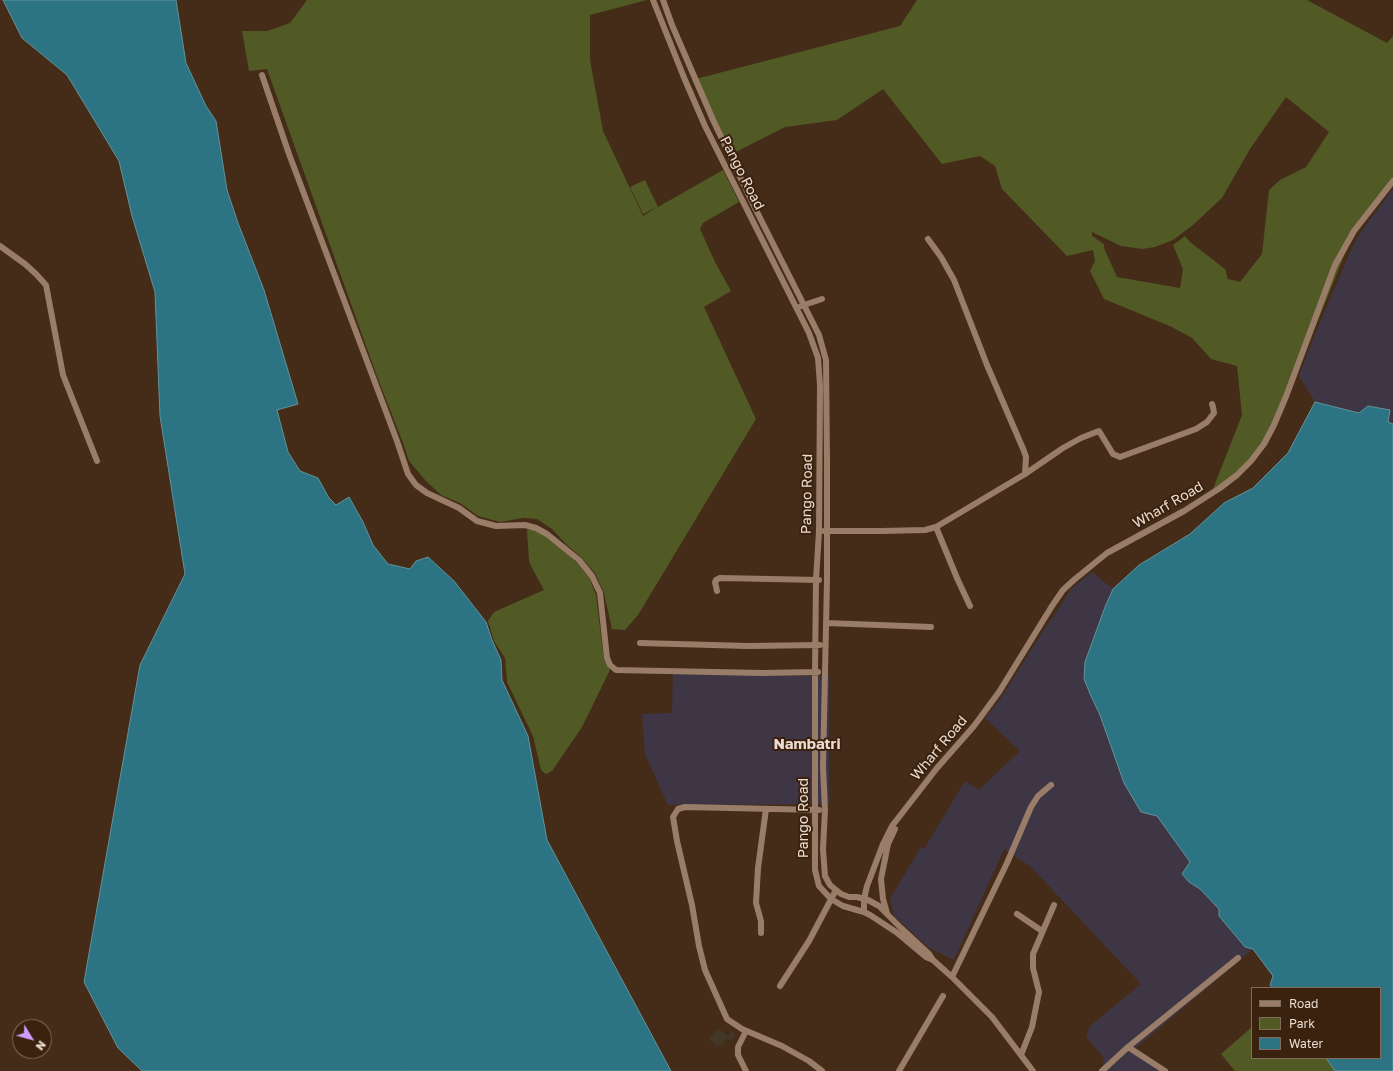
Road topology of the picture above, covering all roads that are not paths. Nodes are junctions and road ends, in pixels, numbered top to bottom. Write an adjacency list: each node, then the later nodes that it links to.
1 (653, 0): 9 (street, Pango Road)
2 (663, 0): 8 (street, Pango Road)
3 (262, 75): 25 (street)
4 (1393, 181): 31 (street, Wharf Road)
5 (928, 239): 12 (street)
6 (0, 246): 11 (street)
7 (822, 298): 8 (street)
8 (804, 304): 9 (street); 15 (street, Pango Road)
9 (797, 309): 14 (street, Pango Road)
10 (1212, 404): 12 (street)
11 (97, 461)
12 (1025, 474): 13 (street)
13 (936, 527): 15 (street); 19 (street)
14 (819, 531): 15 (street); 16 (street, Pango Road)
15 (826, 531): 17 (street, Pango Road)
16 (816, 580): 17 (street); 18 (street); 24 (street, Pango Road)
17 (826, 580): 20 (street, Pango Road)
18 (717, 591)
19 (970, 606)
20 (826, 623): 21 (street); 23 (street, Pango Road)
21 (931, 627)
22 (640, 643): 24 (street)
23 (825, 645): 24 (street); 26 (street, Pango Road)
24 (816, 646): 25 (street, Pango Road)
25 (815, 672): 26 (street); 29 (street, Pango Road)
26 (826, 672): 30 (street, Pango Road)
27 (1051, 785): 45 (street)
28 (766, 809): 29 (street); 42 (street); 48 (street)
29 (816, 810): 30 (street); 33 (street, Pango Road)
30 (825, 810): 32 (street, Pango Road)
31 (900, 815): 34 (street, Wharf Road); 35 (street, Wharf Road)
32 (836, 890): 33 (street); 34 (street, Pango Road)
33 (831, 899): 38 (street, Pango Road); 46 (street)
34 (864, 899): 37 (street, Pango Road); 38 (street, Wharf Road)
35 (883, 899): 37 (street); 39 (street, Wharf Road)
36 (1054, 905): 41 (street)
37 (879, 906): 38 (street); 39 (street, Pango Road)
38 (866, 913): 44 (street, Pango Road)
39 (887, 914): 44 (street, Pango Road)
40 (1018, 914): 41 (street)
41 (1042, 930): 50 (street)
42 (761, 933)
43 (1238, 958): 49 (street)
44 (933, 960): 45 (street, Pango Road)
45 (952, 977): 50 (street, Pango Road)
46 (780, 986)
47 (943, 996): 53 (street)
48 (746, 1031): 51 (street); 52 (street)
49 (1128, 1047): 55 (street); 56 (street)
50 (1022, 1055): 54 (street, Pango Road)
51 (746, 1071)
52 (822, 1071)
53 (899, 1071)
54 (1033, 1071)
55 (1102, 1071)
56 (1165, 1071)

